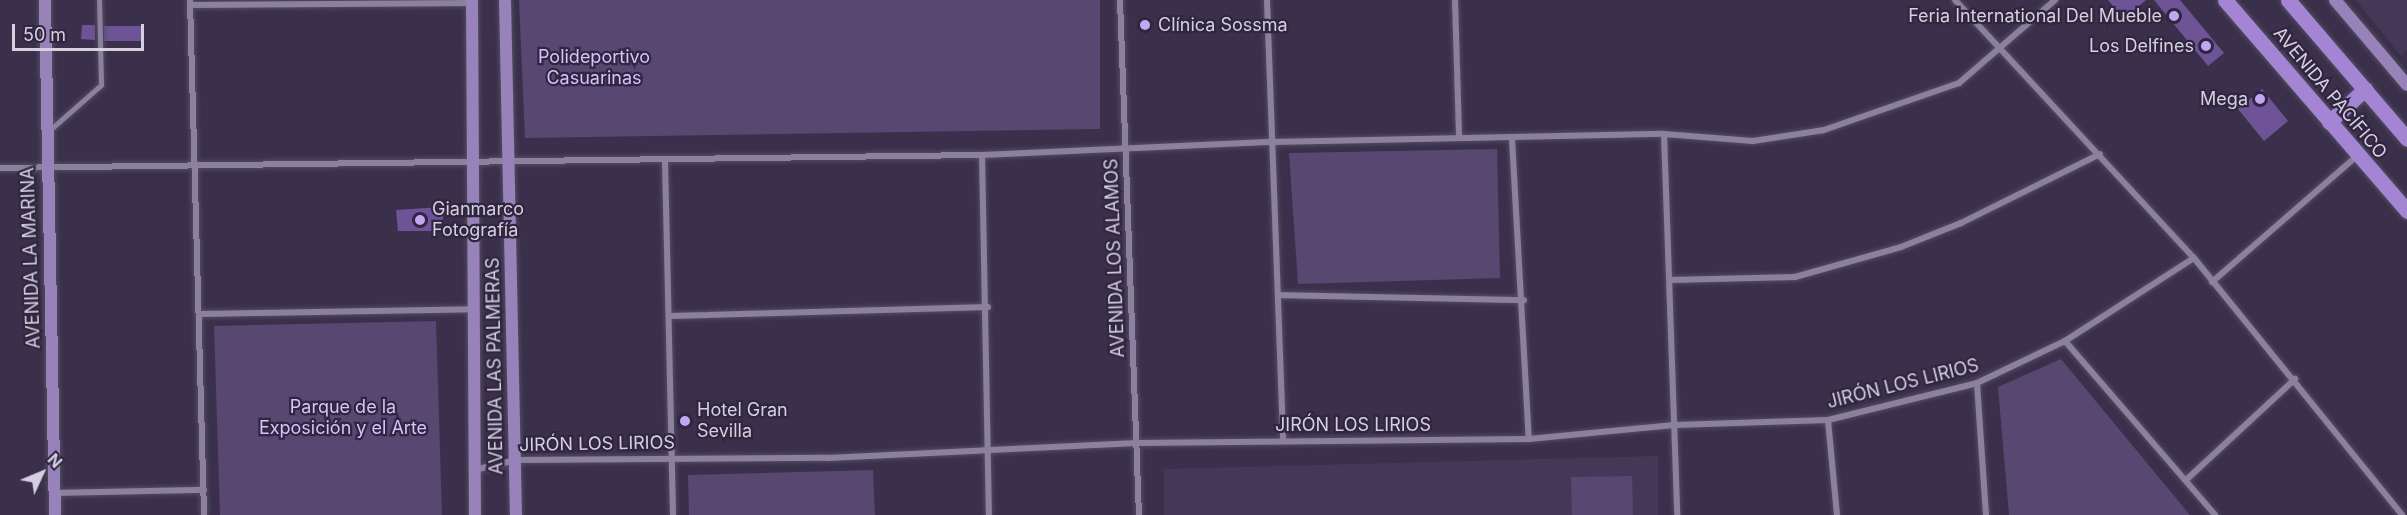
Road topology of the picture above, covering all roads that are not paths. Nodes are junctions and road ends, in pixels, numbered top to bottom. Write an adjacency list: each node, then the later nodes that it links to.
1 (45, 0): 18 (main road, AVENIDA LA MARINA)
2 (99, 0): 18 (lane)
3 (505, 0): 29 (main road, AVENIDA LAS PALMERAS)
4 (1120, 0): 24 (street, AVENIDA LOS ALAMOS)
5 (1267, 0): 23 (street)
6 (1455, 0): 20 (street)
7 (1955, 0): 14 (street)
8 (2055, 0): 14 (street)
9 (2225, 0): 17 (main road, AVENIDA PACÍFICO)
10 (2288, 0): 16 (main road, AVENIDA PACÍFICO)
11 (2335, 0): 15 (main road)
12 (472, 1): 13 (street); 30 (main road, AVENIDA LAS PALMERAS)
13 (190, 3): 31 (street)
14 (2000, 50): 19 (street); 25 (street)
15 (2404, 77)
16 (2365, 89): 17 (main road); 22 (main road, AVENIDA PACÍFICO)
17 (2329, 122): 27 (main road, AVENIDA PACÍFICO)
18 (46, 134): 33 (main road, AVENIDA LA MARINA)
19 (1664, 134): 21 (street); 36 (street)
20 (1459, 138): 21 (street); 23 (street)
21 (1512, 139): 39 (street)
22 (2407, 139)
23 (1273, 142): 24 (street); 38 (street)
24 (1125, 148): 26 (street); 51 (street, AVENIDA LOS ALAMOS)
25 (2100, 154): 35 (street); 36 (street)
26 (982, 155): 28 (street); 40 (street)
27 (2357, 156): 34 (main road, AVENIDA PACÍFICO); 37 (street)
28 (665, 161): 29 (street); 43 (street)
29 (508, 163): 30 (street); 54 (main road, AVENIDA LAS PALMERAS)
30 (473, 164): 31 (street); 41 (main road, AVENIDA LAS PALMERAS)
31 (195, 167): 33 (street); 42 (street)
32 (0, 168): 33 (street)
33 (46, 169): 58 (main road, AVENIDA LA MARINA)
34 (2407, 211)
35 (2194, 258): 37 (street); 44 (street, JIRÓN LOS LIRIOS)
36 (1670, 280): 48 (street)
37 (2212, 282): 45 (street)
38 (1278, 295): 39 (street); 50 (street)
39 (1524, 300): 49 (street)
40 (988, 307): 43 (street); 52 (street)
41 (475, 309): 42 (street); 55 (main road, AVENIDA LAS PALMERAS)
42 (200, 314): 57 (street)
43 (669, 316): 53 (street)
44 (2065, 341): 46 (street, JIRÓN LOS LIRIOS); 56 (street)
45 (2295, 379): 56 (street); 70 (street)
46 (1977, 384): 47 (street, JIRÓN LOS LIRIOS); 68 (street)
47 (1828, 420): 48 (street, JIRÓN LOS LIRIOS); 67 (street)
48 (1674, 425): 49 (street, JIRÓN LOS LIRIOS); 66 (street)
49 (1529, 439): 50 (street, JIRÓN LOS LIRIOS)
50 (1283, 440): 51 (street, JIRÓN LOS LIRIOS)
51 (1137, 443): 52 (street, JIRÓN LOS LIRIOS); 65 (street, AVENIDA LOS ALAMOS)
52 (989, 448): 53 (street, JIRÓN LOS LIRIOS); 64 (street)
53 (672, 457): 54 (street, JIRÓN LOS LIRIOS); 63 (street)
54 (516, 460): 55 (street, JIRÓN LOS LIRIOS); 62 (main road, AVENIDA LAS PALMERAS)
55 (474, 470): 61 (main road, AVENIDA LAS PALMERAS)
56 (2186, 480): 69 (street)
57 (204, 490): 58 (street); 60 (street)
58 (55, 493): 59 (main road, AVENIDA LA MARINA)
59 (55, 515)
60 (204, 515)
61 (476, 515)
62 (516, 515)
63 (673, 515)
64 (989, 515)
65 (1139, 515)
66 (1677, 515)
67 (1837, 515)
68 (1986, 515)
69 (2215, 515)
70 (2402, 515)

